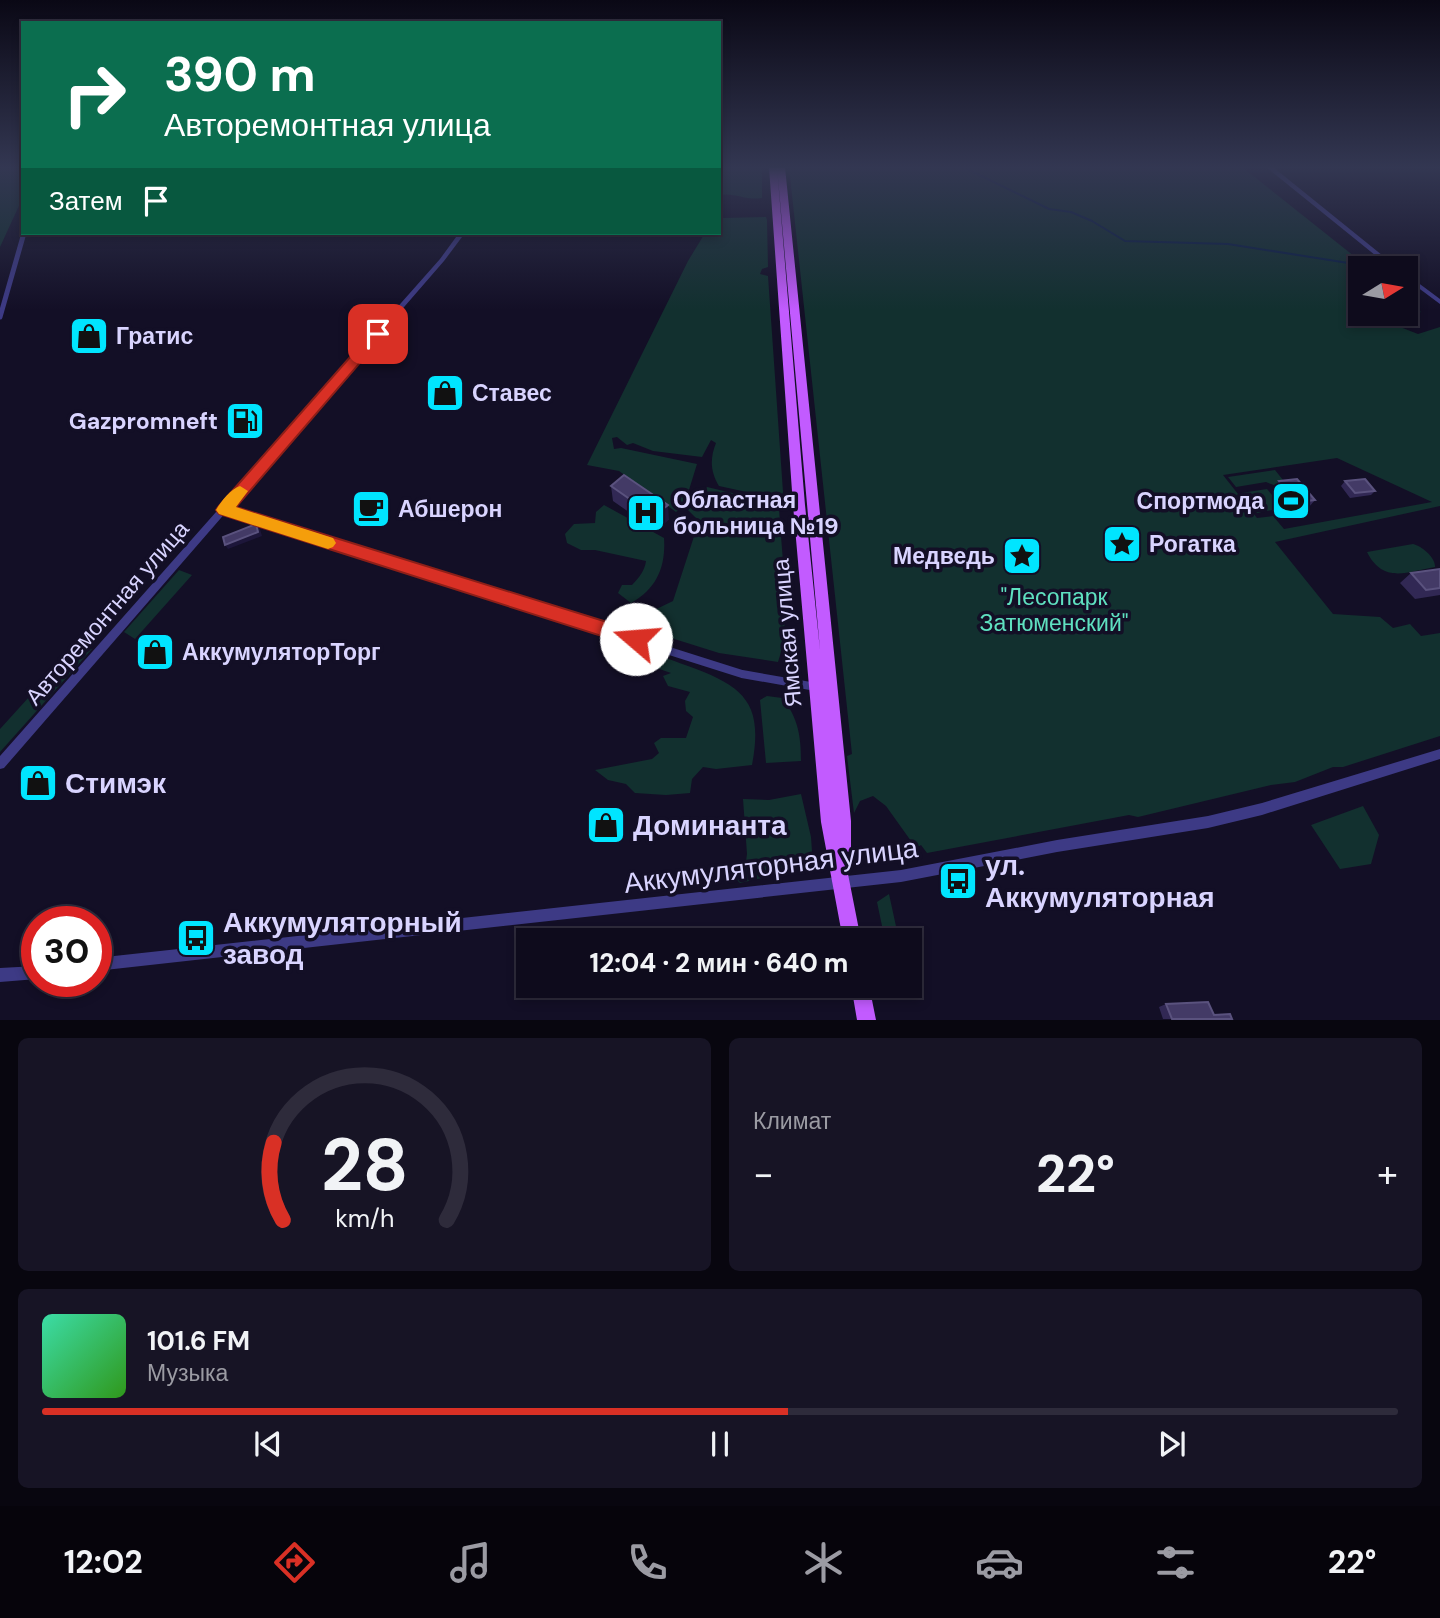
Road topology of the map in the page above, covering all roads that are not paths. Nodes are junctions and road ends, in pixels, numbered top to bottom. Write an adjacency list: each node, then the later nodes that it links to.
1 (778, 215): 10 (main road, Ямская улица)
2 (784, 215): 10 (main road, Ямская улица)
3 (1328, 215): 6 (street)
4 (23, 235): 9 (street)
5 (461, 235): 11 (street, Авторемонтная улица)
6 (1380, 256)
7 (1418, 285): 8 (street)
8 (1440, 302)
9 (0, 317)
10 (793, 344): 12 (main road, Ямская улица); 15 (main road, Ямская улица)
11 (224, 510): 12 (street); 14 (street, Авторемонтная улица)
12 (816, 687): 15 (main road, Ямская улица)
13 (1440, 754): 15 (street, Аккумуляторная улица)
14 (0, 764)
15 (842, 884): 16 (main road, Ямская улица); 17 (street, Аккумуляторная улица)
16 (850, 928)
17 (112, 963)
18 (21, 973): 19 (street)
19 (0, 975)
20 (863, 998): 21 (main road)
21 (867, 1020)

